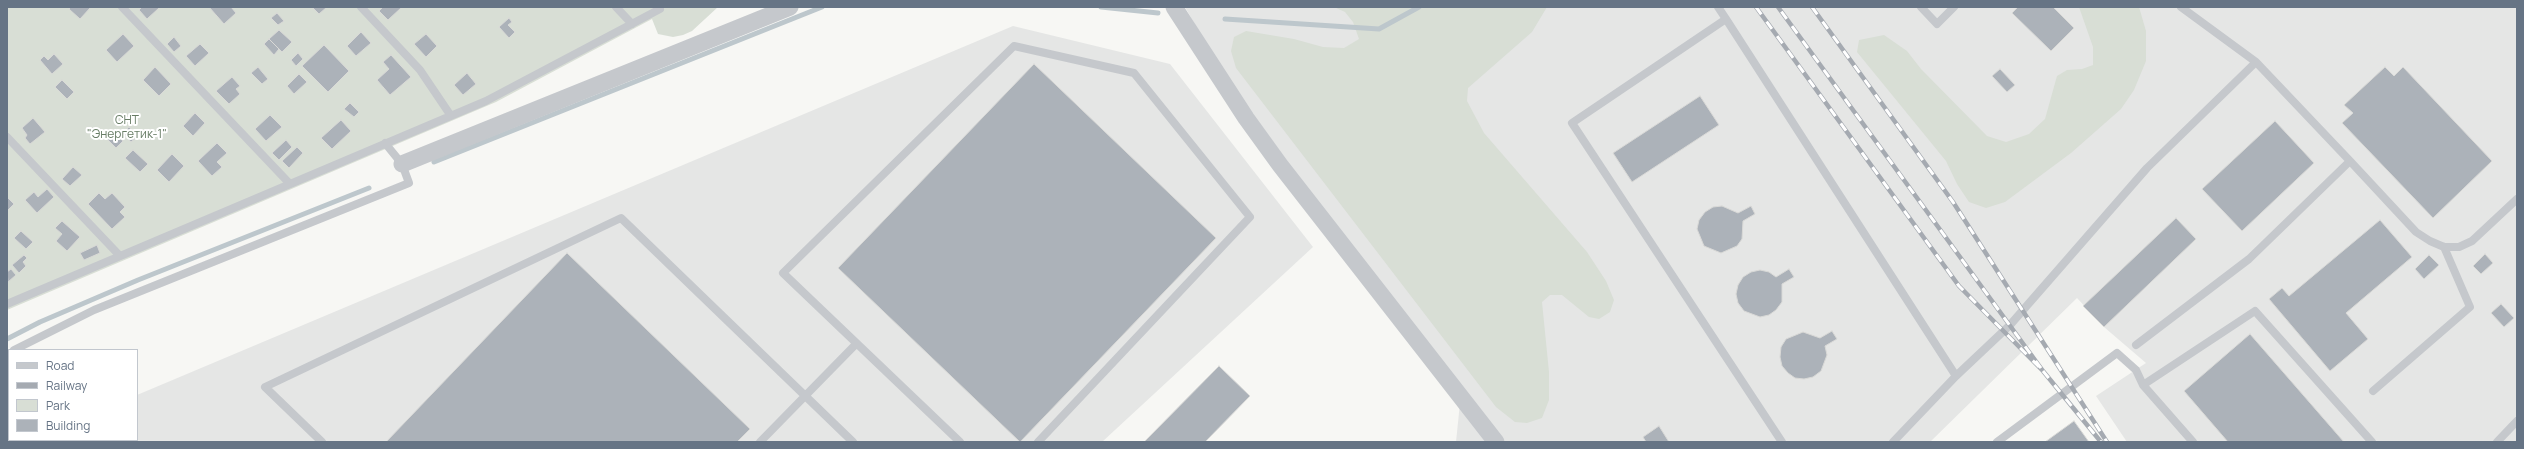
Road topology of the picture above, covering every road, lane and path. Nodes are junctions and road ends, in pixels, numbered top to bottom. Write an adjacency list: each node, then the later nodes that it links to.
1 (122, 7): 19 (lane)
2 (361, 7): 14 (lane)
3 (616, 7): 12 (lane)
4 (790, 7): 18 (street)
5 (1174, 7): 38 (street)
6 (1718, 7): 11 (lane)
7 (1921, 7): 8 (lane)
8 (1954, 7)
9 (2181, 7): 13 (lane)
10 (660, 9): 12 (lane)
11 (1726, 19): 27 (lane); 39 (lane)
12 (632, 24): 14 (lane)
13 (2256, 62): 17 (lane); 27 (lane)
14 (451, 116): 16 (lane)
15 (7, 137): 22 (lane)
16 (385, 143): 18 (lane); 19 (lane)
17 (2350, 161): 21 (lane); 25 (lane)
18 (402, 164): 26 (lane)
19 (290, 184): 22 (lane)
20 (2517, 199): 21 (lane)
21 (2444, 247): 29 (lane)
22 (120, 256): 23 (lane)
23 (7, 304)
24 (856, 344): 30 (lane); 36 (lane); 37 (lane)
25 (2136, 346)
26 (16, 349)
27 (1956, 376): 40 (lane)
28 (2142, 385): 32 (lane); 42 (lane); 43 (lane)
29 (2373, 392)
30 (805, 396): 33 (lane); 34 (lane); 35 (lane)
31 (2517, 421): 44 (lane)
32 (2006, 439): 41 (lane)
33 (322, 442)
34 (760, 442)
35 (853, 442)
36 (960, 442)
37 (1038, 442)
38 (1496, 442)
39 (1782, 442)
40 (1893, 442)
41 (1996, 442)
42 (2193, 442)
43 (2372, 442)
44 (2496, 442)

